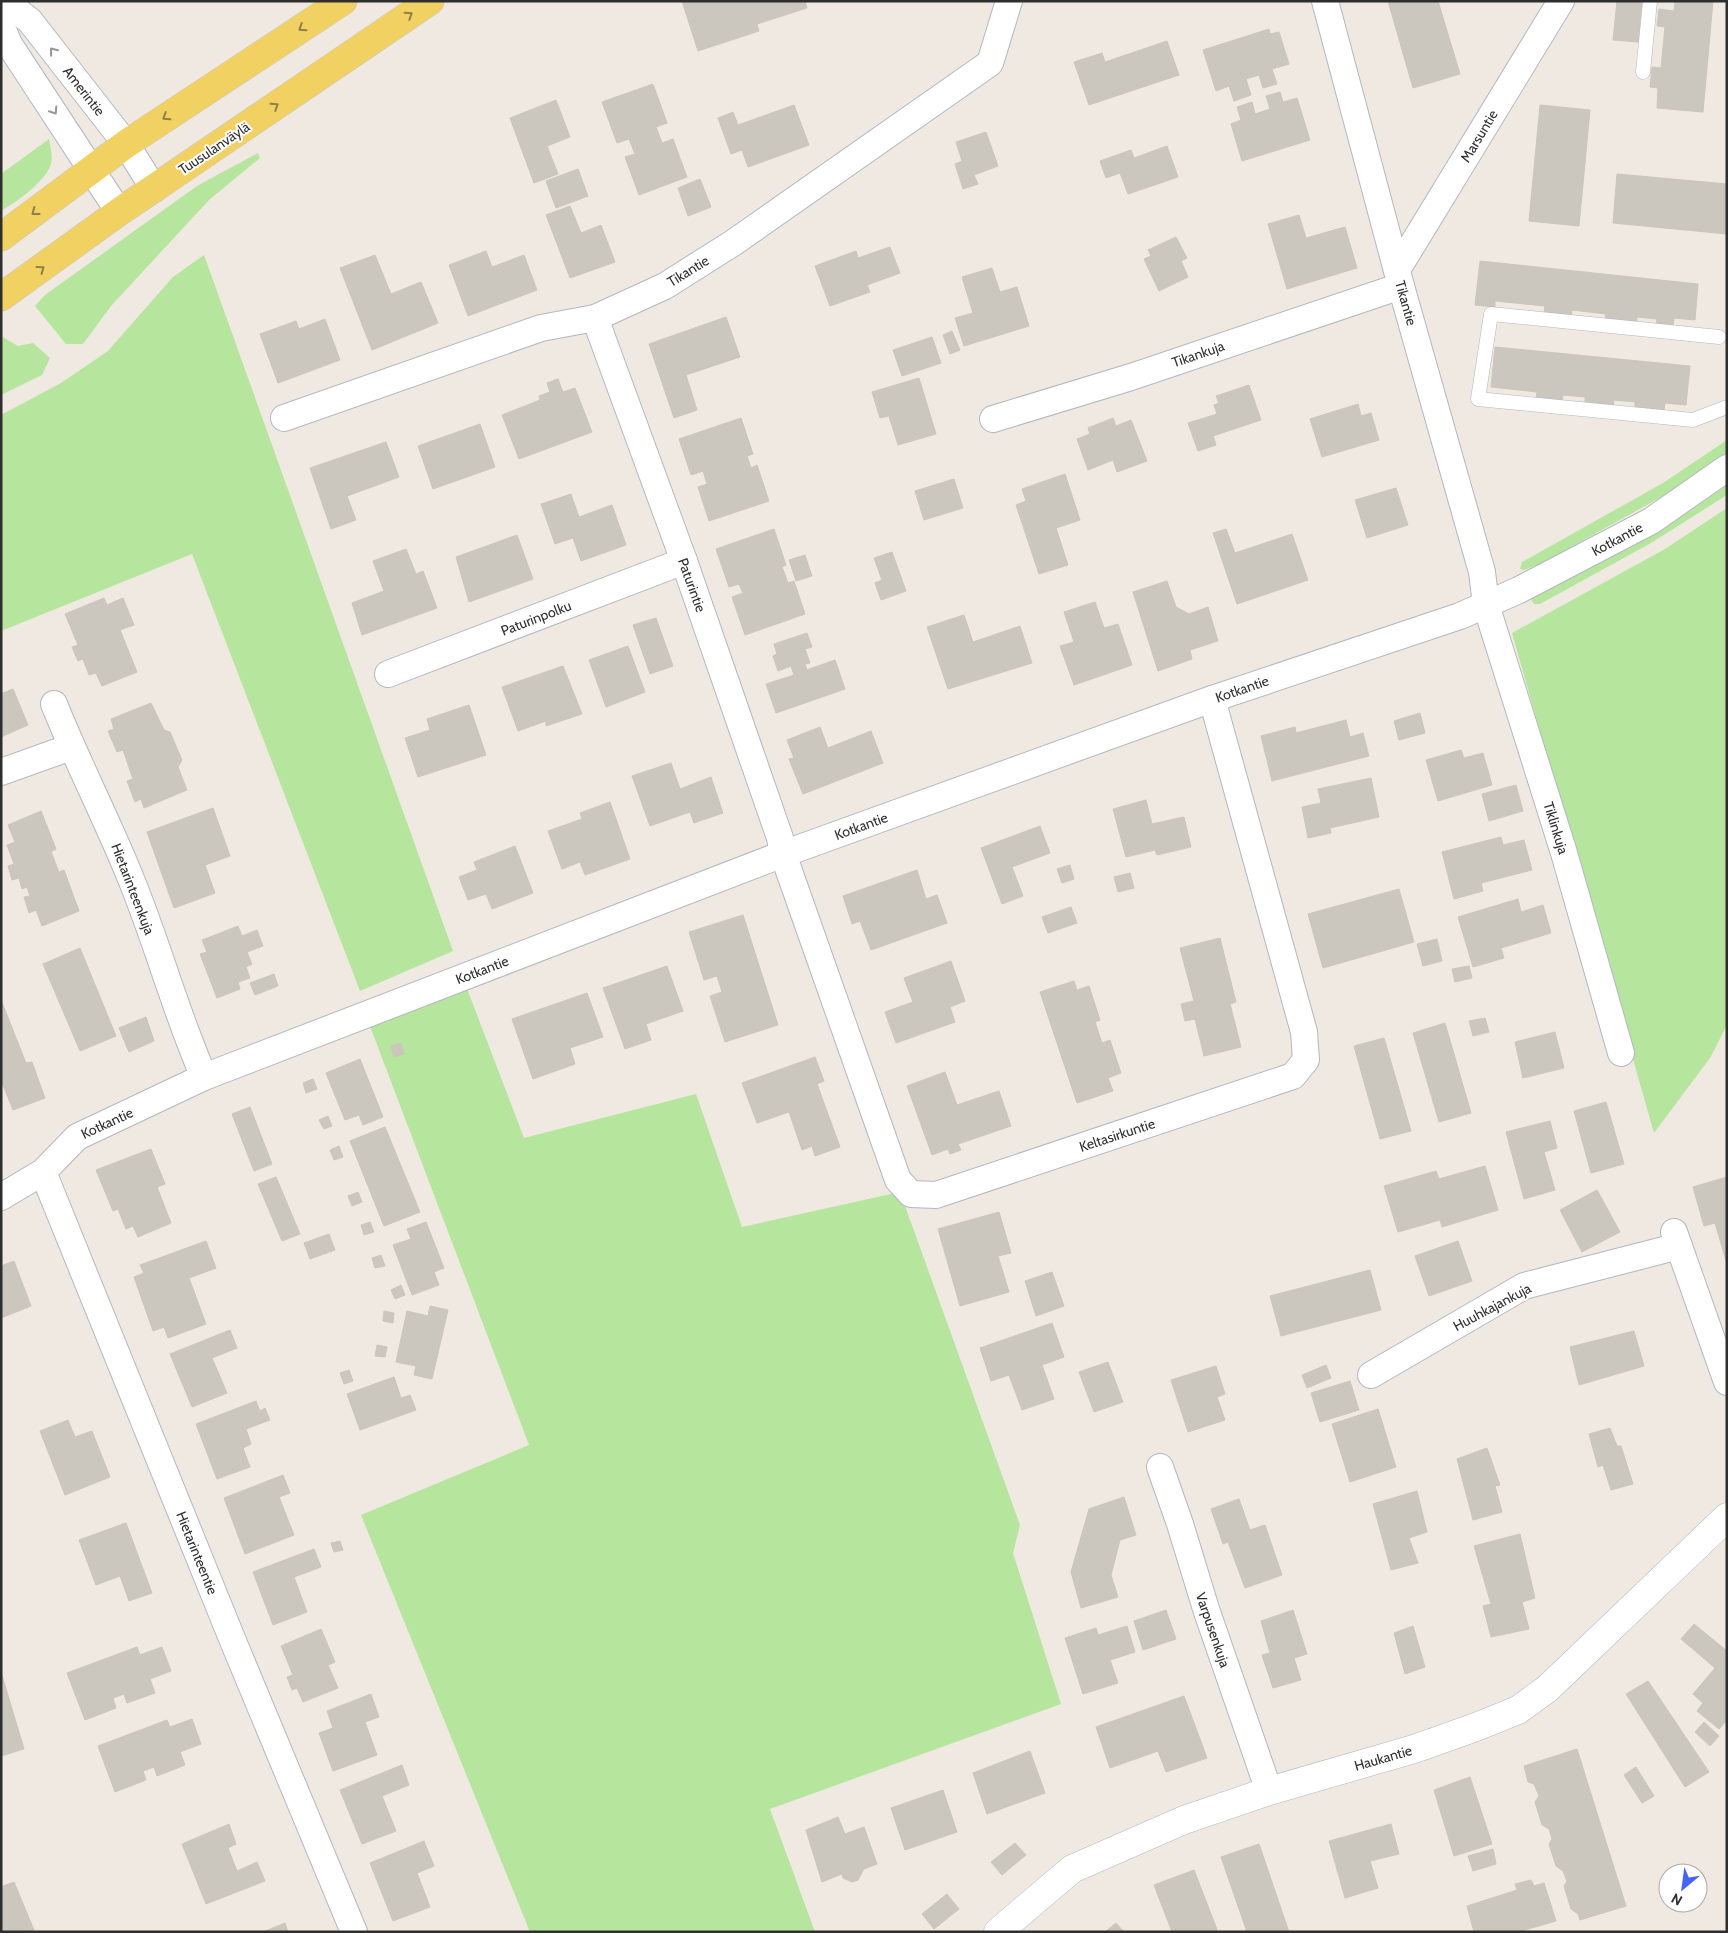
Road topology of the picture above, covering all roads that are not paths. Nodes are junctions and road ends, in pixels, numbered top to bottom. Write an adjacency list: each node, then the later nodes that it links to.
1 (4, 1): 10 (street, Amerintie, one-way to 1)
2 (343, 1): 10 (main road, one-way to 10)
3 (430, 1): 12 (main road, Tuusulanväylä, one-way to 3)
4 (1009, 1): 17 (street, Tikantie)
5 (1325, 1): 15 (street, Tikantie)
6 (1561, 1): 15 (street, Marsuntie)
7 (1650, 1): 9 (lane)
8 (1, 25): 11 (street, one-way to 11)
9 (1643, 72)
10 (126, 144): 11 (main road); 12 (street, Amerintie)
11 (92, 169): 13 (street); 14 (main road, one-way to 14)
12 (154, 189): 13 (main road, Tuusulanväylä)
13 (119, 212): 16 (main road, Tuusulanväylä, one-way to 13)
14 (1, 237)
15 (1399, 278): 21 (street, Tikankuja); 24 (street, Tikantie)
16 (1, 298)
17 (595, 318): 20 (street, Tikantie); 23 (street, Paturintie)
18 (1719, 337): 19 (lane)
19 (1726, 407)
20 (284, 418)
21 (992, 419)
22 (1727, 468): 24 (street, Kotkantie)
23 (684, 561): 25 (street, Paturinpolku); 30 (street, Paturintie)
24 (1486, 605): 26 (street, Kotkantie); 31 (street, Tiklinkuja)
25 (388, 674)
26 (1212, 699): 30 (street, Kotkantie); 30 (street, Keltasirkuntie)
27 (54, 704): 28 (street, Hietarinteenkuja)
28 (71, 746): 29 (street); 32 (street, Hietarinteenkuja)
29 (1, 772)
30 (783, 854): 32 (street, Kotkantie)
31 (1621, 1052)
32 (204, 1077): 33 (street, Kotkantie)
33 (43, 1172): 34 (street, Kotkantie); 40 (street, Hietarinteentie)
34 (1, 1197)
35 (1371, 1375): 36 (street, Huuhkajankuja)
36 (1727, 1382)
37 (1160, 1467): 39 (street, Varpusenkuja)
38 (1727, 1517): 39 (street, Haukantie)
39 (1269, 1791): 41 (street, Haukantie)
40 (354, 1932)
41 (998, 1932)

